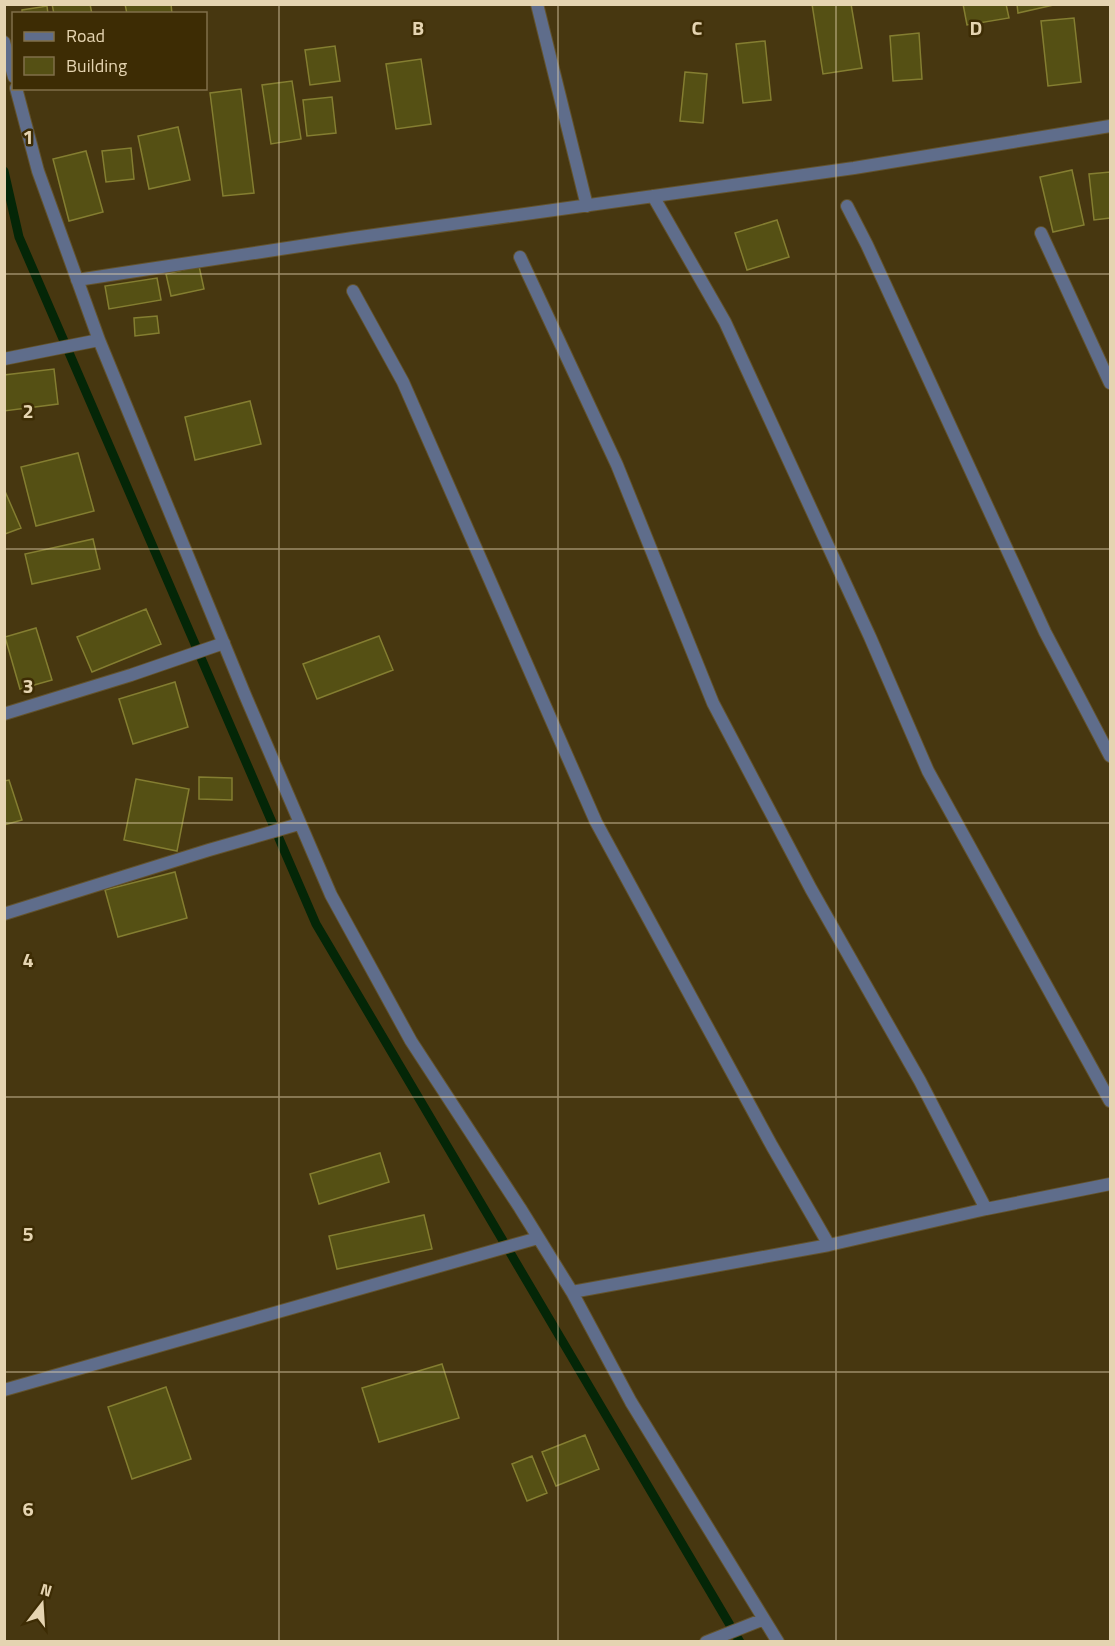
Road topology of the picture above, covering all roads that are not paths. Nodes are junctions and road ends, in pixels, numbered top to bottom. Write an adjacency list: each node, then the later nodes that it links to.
1 (537, 4): 7 (street)
2 (4, 42): 3 (street)
3 (12, 70)
4 (17, 90): 11 (street)
5 (1110, 126): 6 (street)
6 (653, 196): 7 (street); 21 (street)
7 (587, 206): 11 (street)
8 (847, 206): 18 (street)
9 (1041, 233): 15 (street)
10 (520, 257): 23 (street)
11 (77, 280): 13 (street)
12 (353, 291): 25 (street)
13 (99, 340): 14 (street); 16 (street)
14 (4, 359)
15 (1110, 383)
16 (224, 643): 17 (street); 19 (street)
17 (4, 714)
18 (1110, 756)
19 (299, 825): 20 (street); 24 (street)
20 (4, 914)
21 (1110, 1101)
22 (1110, 1184): 23 (street)
23 (986, 1209): 25 (street)
24 (538, 1238): 26 (street); 27 (street)
25 (830, 1245): 26 (street)
26 (572, 1292): 28 (street)
27 (4, 1390)
28 (764, 1619): 29 (street); 30 (street)
29 (706, 1641)
30 (778, 1641)

